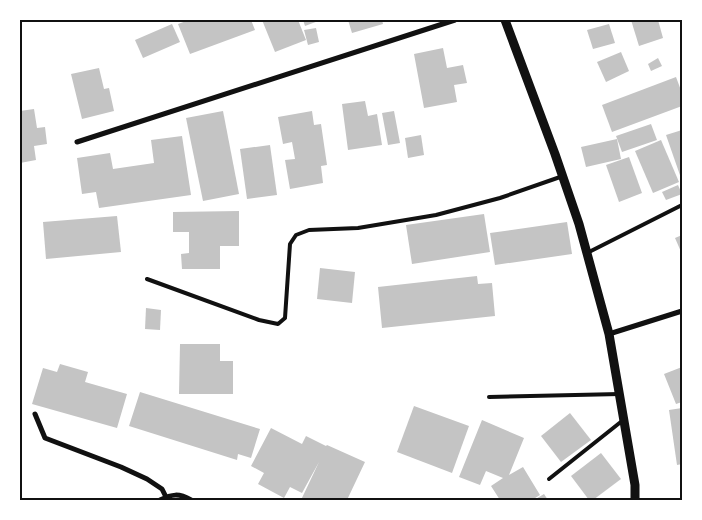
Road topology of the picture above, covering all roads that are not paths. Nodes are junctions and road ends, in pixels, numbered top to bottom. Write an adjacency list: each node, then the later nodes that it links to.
1 (455, 20): 3 (street)
2 (505, 20): 4 (street)
3 (77, 142)
4 (563, 176): 6 (street); 7 (lane)
5 (682, 205): 6 (lane)
6 (587, 253): 9 (street)
7 (147, 279)
8 (682, 310): 9 (street)
9 (609, 334): 10 (street)
10 (620, 394): 11 (lane); 13 (street)
11 (489, 397)
12 (35, 414): 15 (street)
13 (624, 420): 14 (lane); 17 (street)
14 (549, 479)
15 (163, 499): 16 (street)
16 (191, 500)
17 (635, 500)

